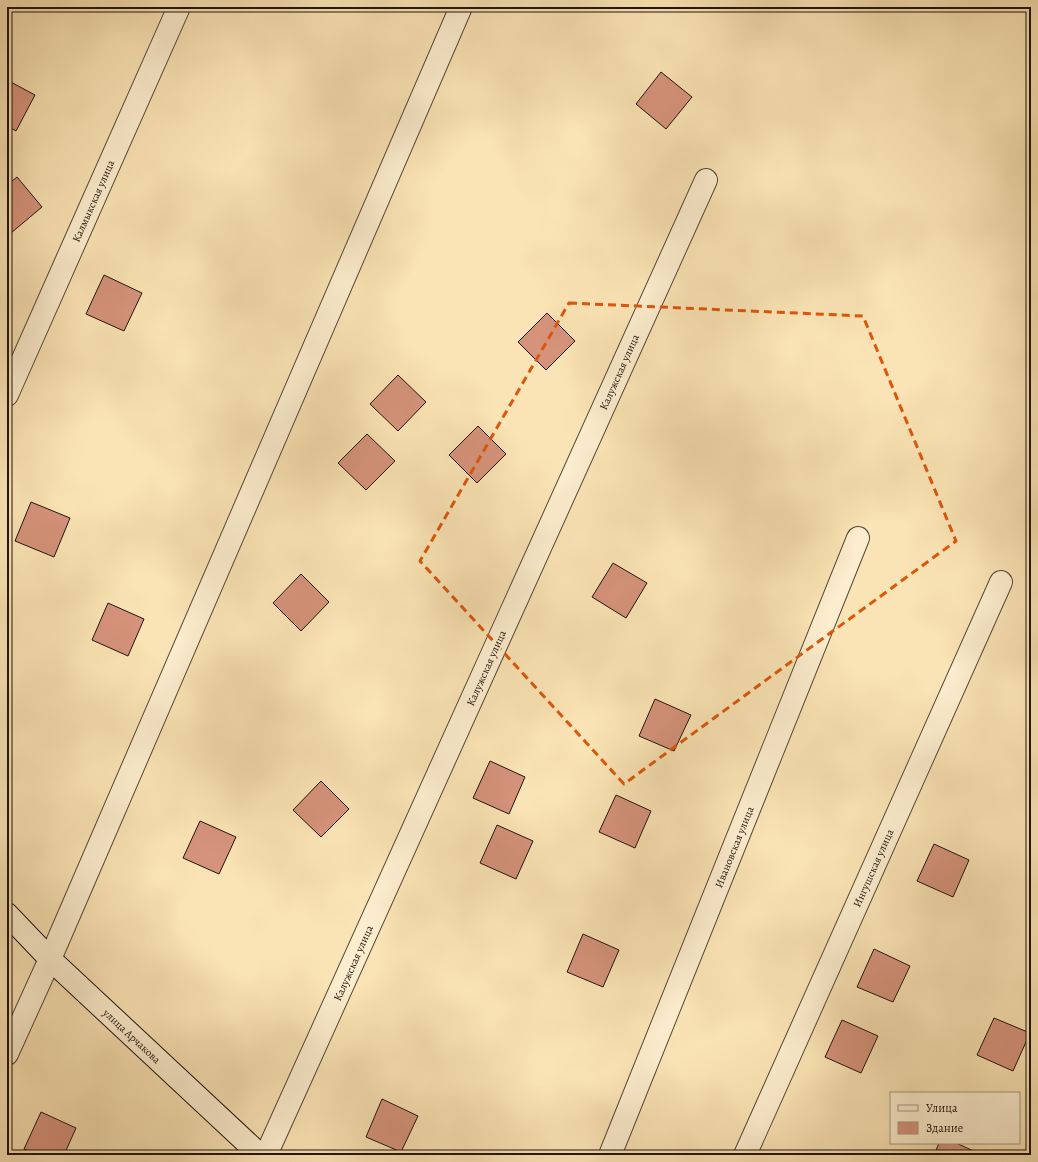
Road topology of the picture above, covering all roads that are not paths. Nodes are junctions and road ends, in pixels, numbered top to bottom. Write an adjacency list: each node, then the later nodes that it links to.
1 (179, 7): 4 (street, Калмыкская улица)
2 (461, 7): 8 (street)
3 (706, 180): 11 (street, Калужская улица)
4 (7, 395)
5 (858, 538): 12 (street, Ивановская улица)
6 (1002, 582): 13 (street, Ингушская улица)
7 (7, 914): 8 (street, улица Арчакова)
8 (50, 959): 9 (street); 10 (street, улица Арчакова)
9 (7, 1054)
10 (260, 1155)
11 (266, 1155)
12 (610, 1155)
13 (745, 1155)

